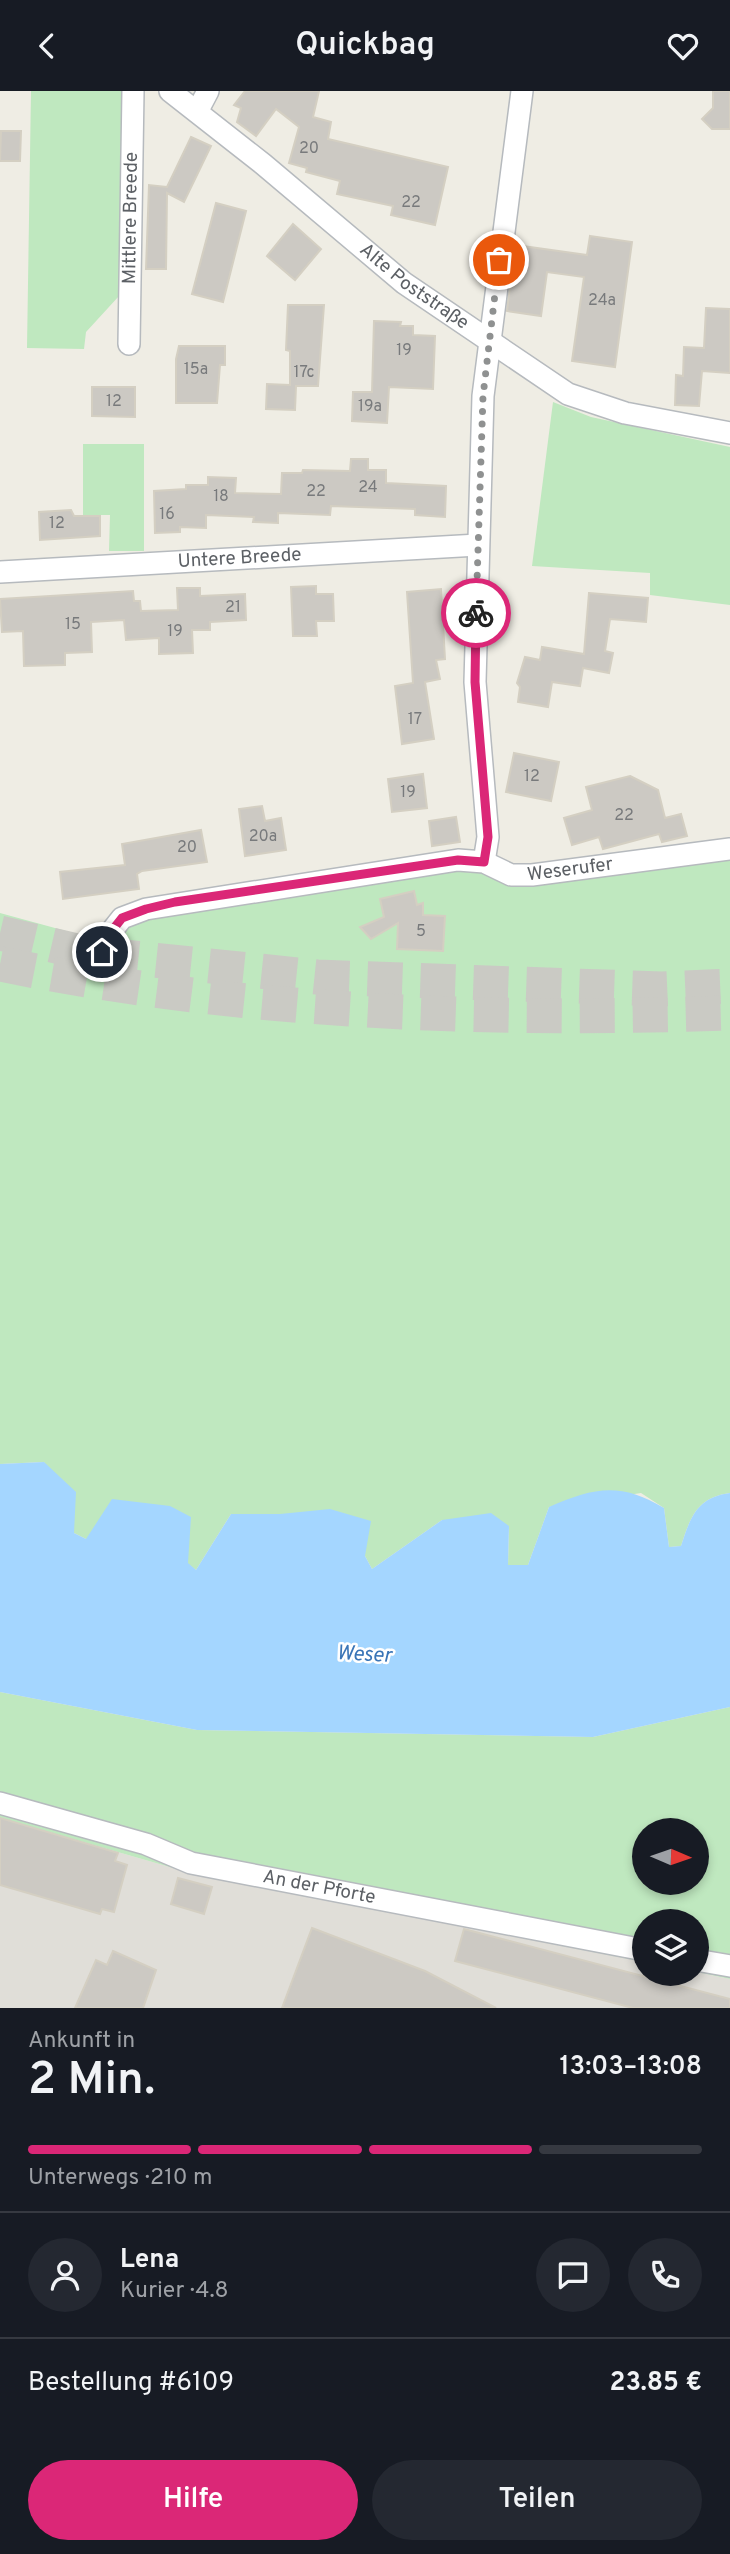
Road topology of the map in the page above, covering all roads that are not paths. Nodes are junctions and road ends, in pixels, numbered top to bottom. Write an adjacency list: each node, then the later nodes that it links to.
1 (133, 91): 7 (street, Mittlere Breede)
2 (170, 91): 5 (street, Alte Poststraße)
3 (208, 91): 5 (street)
4 (522, 91): 6 (street)
5 (198, 110): 6 (street, Alte Poststraße)
6 (488, 343): 8 (street, Alte Poststraße); 9 (street)
7 (129, 344)
8 (730, 433)
9 (478, 545): 10 (street, Untere Breede); 12 (street)
10 (0, 572)
11 (730, 849): 12 (street, Weserufer)
12 (484, 862): 13 (street, Weserufer)
13 (102, 952)
14 (0, 1803): 15 (street, An der Pforte)
15 (632, 1948)
16 (709, 1962): 17 (street)
17 (730, 1966)

